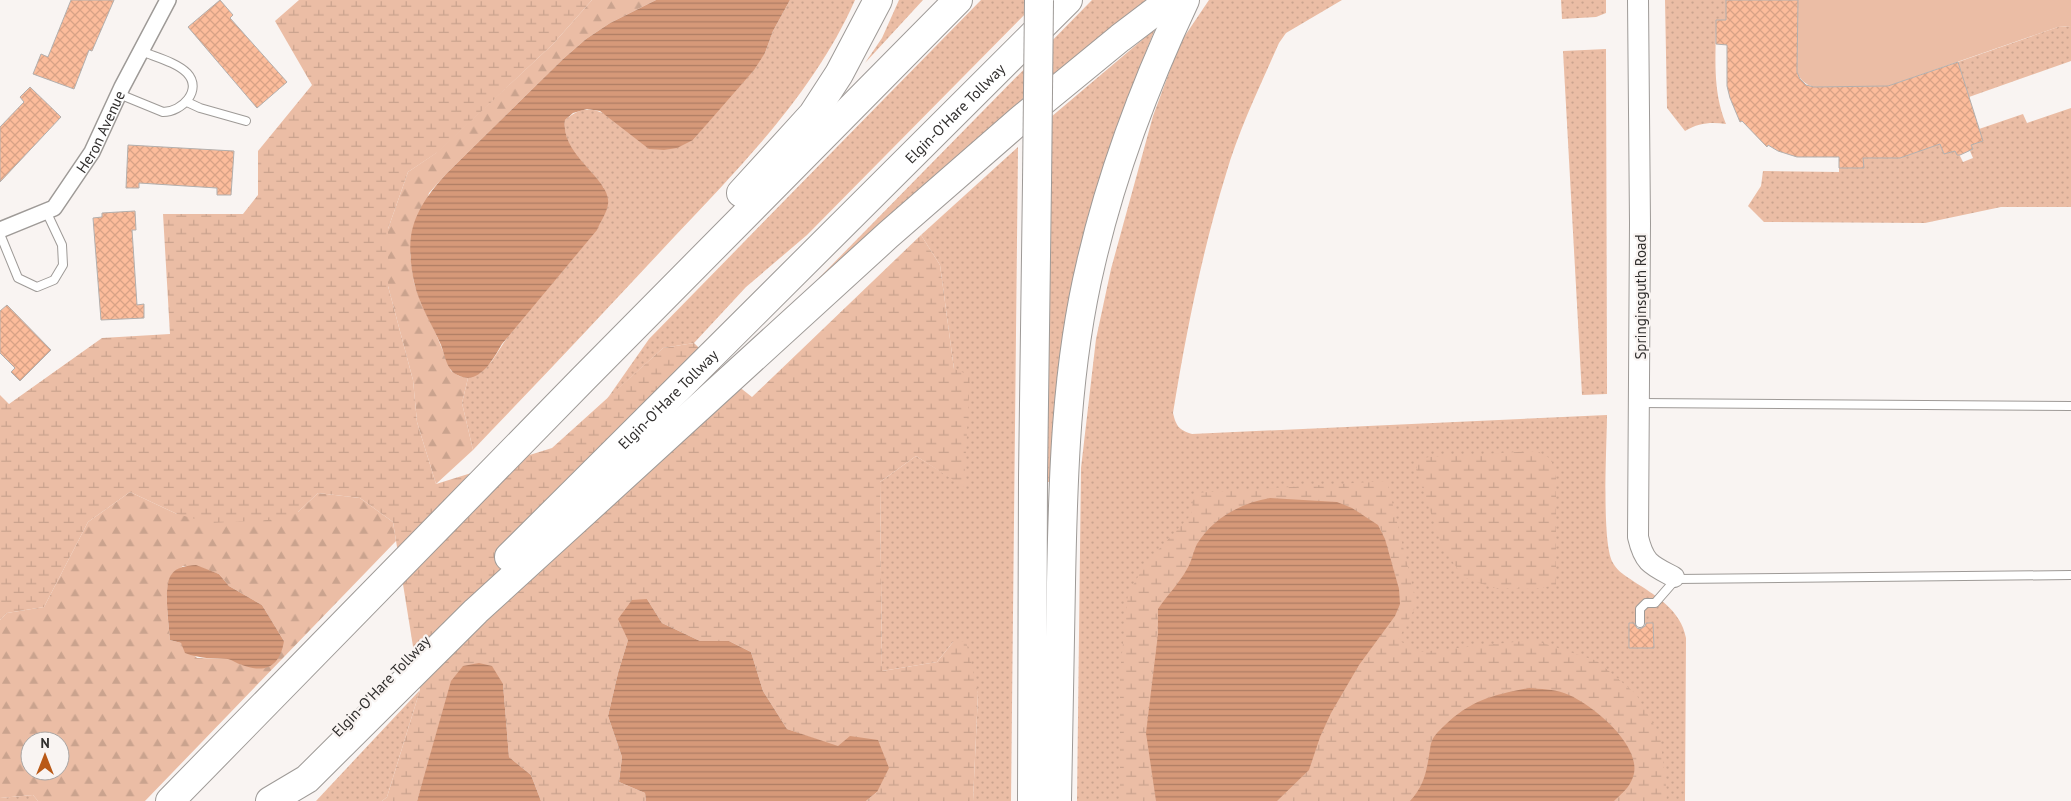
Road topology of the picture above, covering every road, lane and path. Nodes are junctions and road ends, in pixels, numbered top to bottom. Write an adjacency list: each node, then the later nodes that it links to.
1 (168, 0): 9 (street, Heron Avenue)
2 (878, 0): 15 (highway)
3 (958, 0): 15 (highway)
4 (1039, 0): 23 (highway, bridge)
5 (1068, 0): 22 (highway, Elgin-O'Hare Tollway)
6 (1170, 0): 22 (highway)
7 (1185, 0): 24 (highway)
8 (1638, 0): 16 (street, Springinsguth Road)
9 (141, 51): 10 (street, Heron Avenue); 11 (lane)
10 (119, 94): 11 (lane); 13 (street, Heron Avenue)
11 (187, 102): 12 (lane)
12 (246, 121)
13 (46, 211): 14 (street, Heron Avenue); 14 (lane)
14 (0, 232)
15 (584, 378): 21 (highway)
16 (1640, 403): 17 (lane); 19 (street, Springinsguth Road)
17 (2071, 406)
18 (2071, 575): 20 (lane)
19 (1674, 577)
20 (1640, 623)
21 (170, 801)
22 (270, 801)
23 (1032, 801)
24 (1057, 801)

